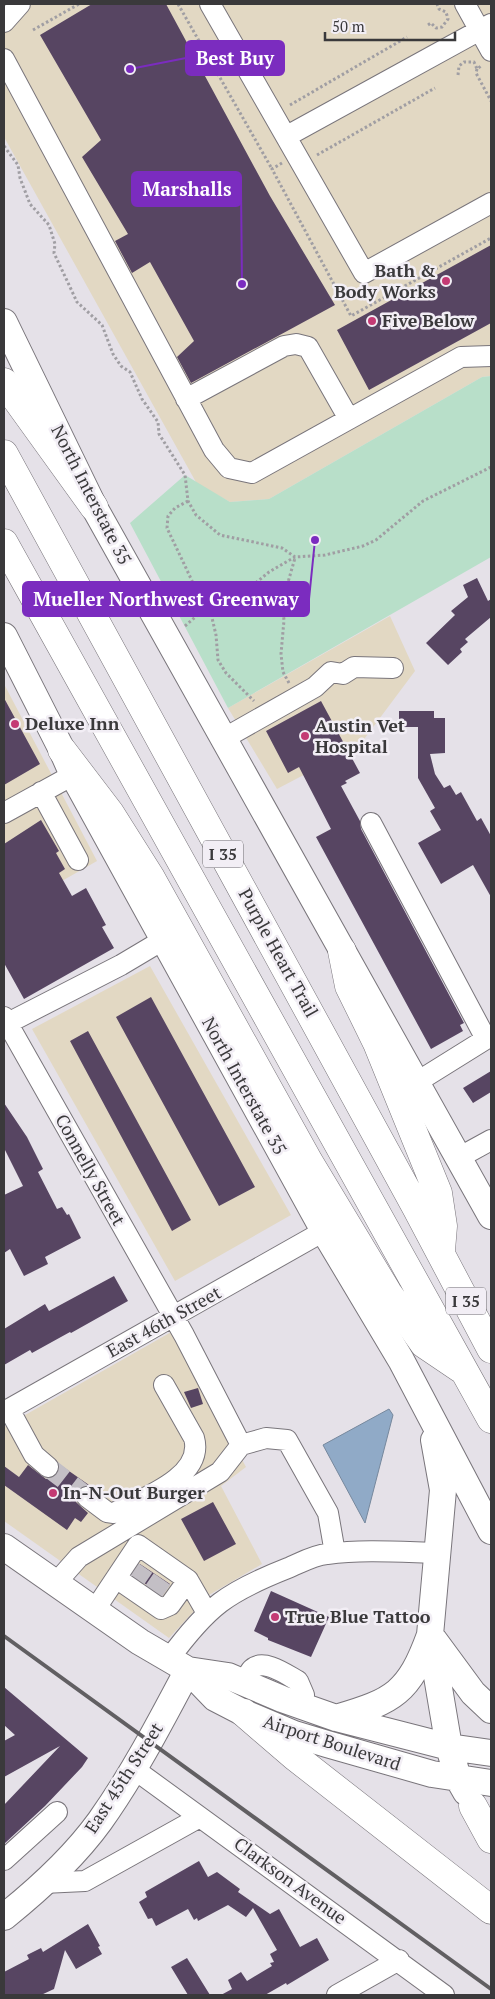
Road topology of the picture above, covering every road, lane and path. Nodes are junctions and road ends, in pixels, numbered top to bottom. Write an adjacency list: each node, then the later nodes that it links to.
1 (20, 4): 7 (street)
2 (79, 4): 10 (path)
3 (178, 4): 20 (path)
4 (210, 4): 21 (street)
5 (436, 4): 8 (path)
6 (465, 4): 9 (street)
7 (4, 22)
8 (428, 25)
9 (486, 27): 13 (street); 21 (street)
10 (33, 30)
11 (407, 37): 18 (path)
12 (4, 59): 29 (street)
13 (487, 59): 14 (path)
14 (477, 69): 15 (path); 17 (path)
15 (458, 75)
16 (435, 88): 23 (path)
17 (491, 101)
18 (294, 110)
19 (257, 131): 20 (path)
20 (252, 134): 24 (path)
21 (287, 136): 25 (street)
22 (4, 146): 33 (path)
23 (314, 151)
24 (272, 169)
25 (491, 203)
26 (4, 322): 34 (main road, North Interstate 35)
27 (491, 356): 30 (street)
28 (4, 382): 34 (highway)
29 (186, 399): 30 (street); 30 (street)
30 (349, 419)
31 (4, 454): 58 (highway, Purple Heart Trail / I 35)
32 (491, 467): 36 (path)
33 (188, 500): 36 (path); 37 (path)
34 (94, 507): 43 (main road, North Interstate 35)
35 (4, 544): 61 (highway, I 35)
36 (295, 557): 37 (path); 41 (path)
37 (209, 605): 38 (path); 42 (path)
38 (183, 628)
39 (4, 636): 44 (main road, North Interstate 35)
40 (393, 668): 41 (street)
41 (297, 697): 42 (street)
42 (263, 716): 43 (street)
43 (224, 739): 51 (main road, North Interstate 35)
44 (62, 750): 45 (main road, North Interstate 35); 61 (highway)
45 (73, 775): 46 (street); 50 (main road, North Interstate 35)
46 (41, 792): 47 (street); 49 (street)
47 (4, 814)
48 (371, 824): 53 (street)
49 (78, 860)
50 (163, 940): 52 (street); 57 (main road, North Interstate 35)
51 (342, 951): 53 (main road, North Interstate 35); 58 (highway)
52 (5, 1022): 59 (street, Connelly Street)
53 (417, 1082): 55 (main road, North Interstate 35)
54 (491, 1140): 55 (street)
55 (460, 1157): 56 (main road, North Interstate 35)
56 (491, 1216)
57 (324, 1231): 59 (street, East 46th Street); 64 (main road, North Interstate 35)
58 (440, 1254): 60 (highway, Purple Heart Trail / I 35)
59 (173, 1317): 63 (street, East 46th Street); 66 (street, Connelly Street)
60 (491, 1349)
61 (466, 1372): 65 (highway, I 35)
62 (164, 1385): 68 (street)
63 (6, 1410): 67 (street)
64 (428, 1412): 69 (main road, North Interstate 35); 72 (main road)
65 (491, 1419)
66 (241, 1445): 71 (street); 75 (street)
67 (48, 1468)
68 (87, 1497)
69 (491, 1532)
70 (4, 1548): 75 (main road, Airport Boulevard)
71 (335, 1553): 72 (street); 78 (street)
72 (438, 1553): 79 (main road)
73 (135, 1574): 76 (street); 76 (street); 77 (street)
74 (188, 1580): 76 (street); 76 (street); 78 (street)
75 (55, 1584): 77 (main road, Airport Boulevard)
76 (158, 1585)
77 (94, 1611): 80 (main road, Airport Boulevard)
78 (207, 1613): 80 (street)
79 (430, 1635): 81 (main road); 83 (main road); 84 (main road)
80 (179, 1664): 82 (main road, Airport Boulevard); 83 (main road, Airport Boulevard); 86 (main road, East 45th Street)
81 (491, 1710)
82 (244, 1712): 87 (main road, Airport Boulevard); 96 (highway)
83 (336, 1718): 84 (main road, Airport Boulevard)
84 (449, 1747): 85 (main road, Airport Boulevard); 87 (main road)
85 (491, 1753)
86 (134, 1769): 91 (street, Clarkson Avenue); 95 (main road, East 45th Street)
87 (458, 1778): 88 (main road, Airport Boulevard); 89 (main road)
88 (491, 1783)
89 (473, 1806): 92 (main road); 93 (highway)
90 (57, 1812): 94 (street)
91 (200, 1817): 95 (street); 98 (street, Clarkson Avenue)
92 (491, 1828)
93 (491, 1839)
94 (4, 1860)
95 (43, 1883): 97 (main road, East 45th Street)
96 (491, 1910)
97 (4, 1917)
98 (399, 1960): 99 (street); 100 (street, Clarkson Avenue)
99 (337, 1995)
100 (444, 1995)

